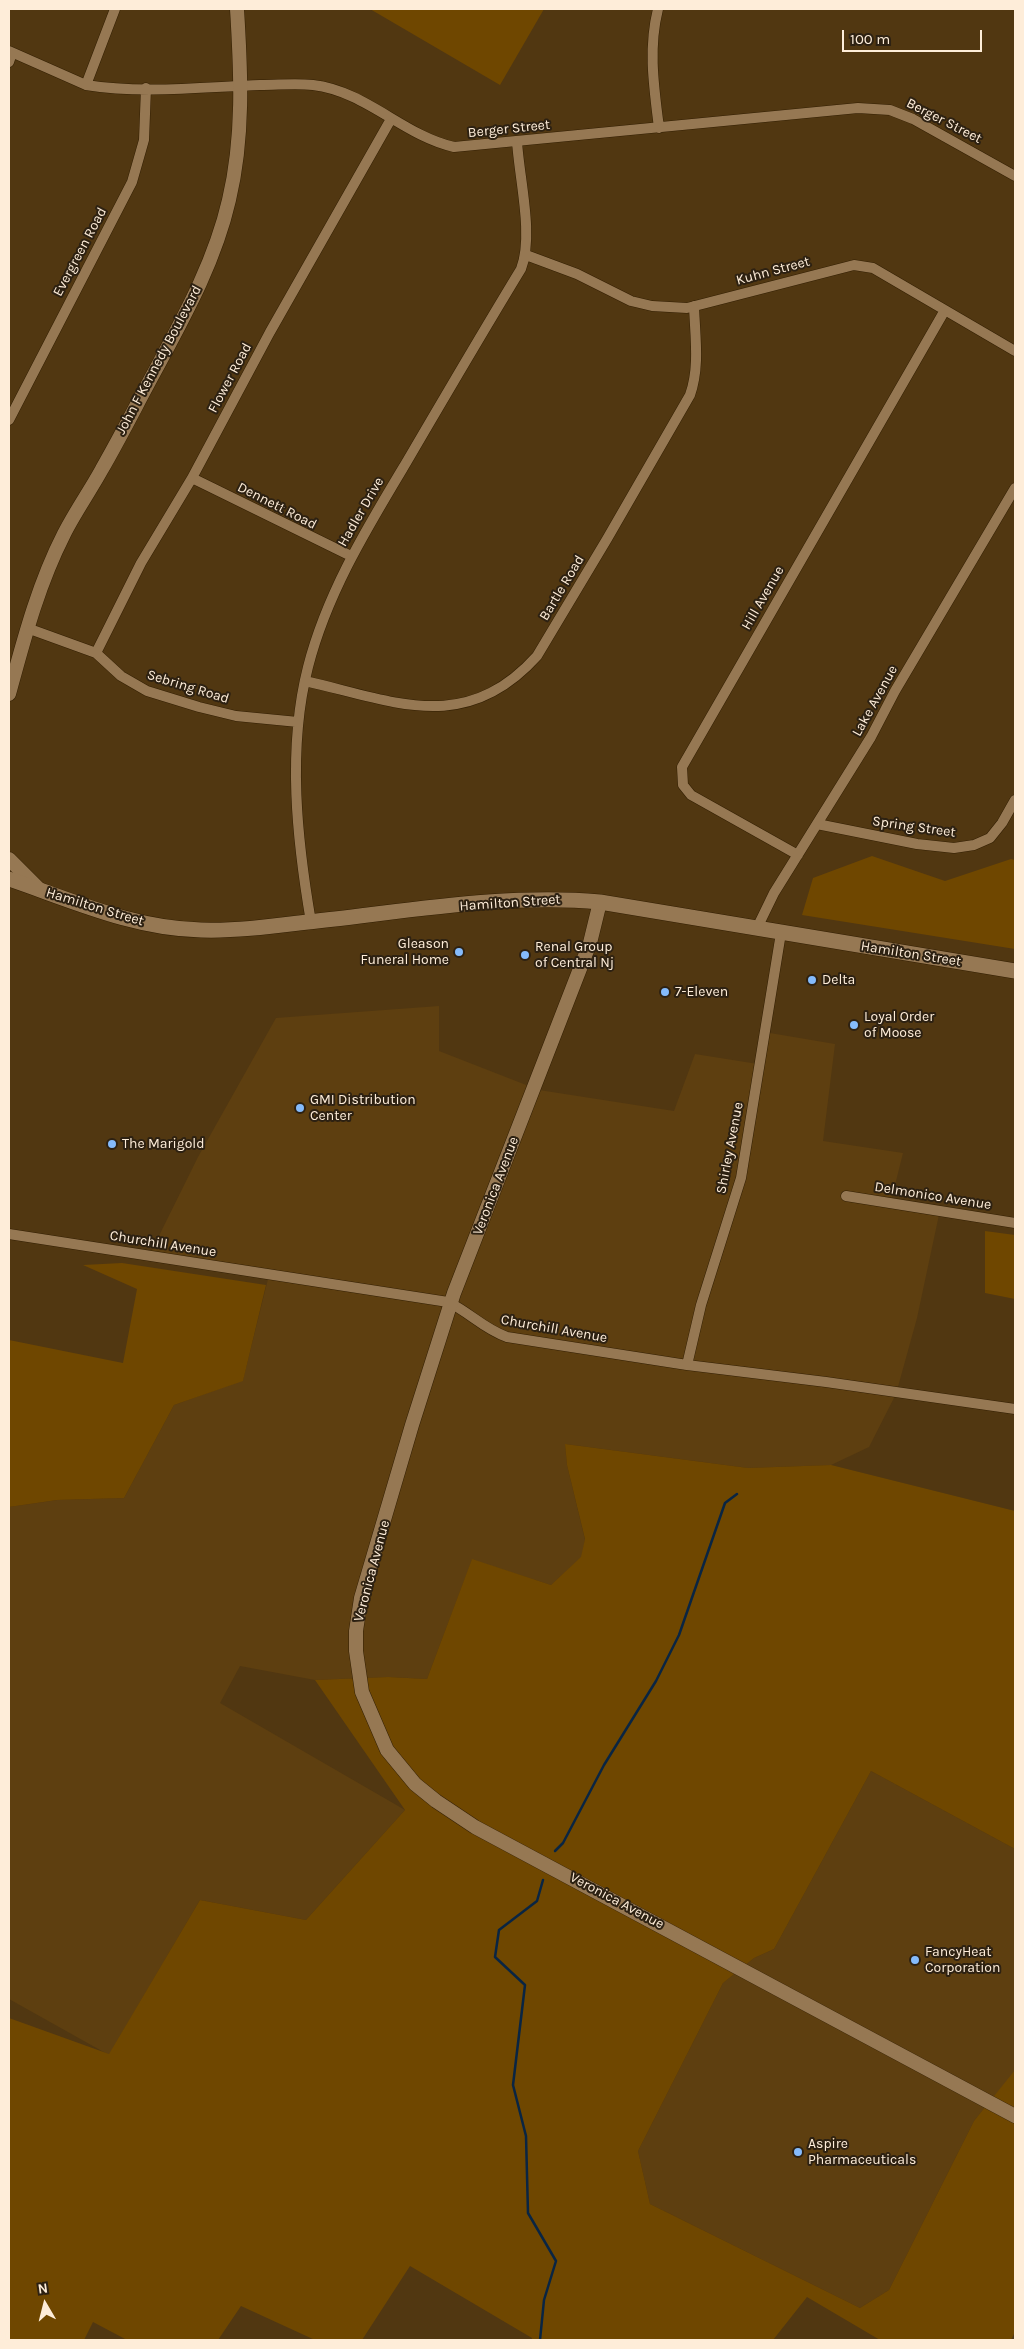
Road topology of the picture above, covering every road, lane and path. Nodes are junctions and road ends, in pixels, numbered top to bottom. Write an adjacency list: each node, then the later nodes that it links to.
1 (115, 9): 5 (street)
2 (238, 9): 6 (street, John F Kennedy Boulevard)
3 (658, 9): 9 (street)
4 (10, 55): 5 (street, Berger Street)
5 (86, 84): 7 (street, Berger Street)
6 (242, 86): 7 (street, Berger Street); 8 (street, Berger Street); 20 (street, John F Kennedy Boulevard)
7 (146, 88): 16 (street, Evergreen Road)
8 (391, 119): 10 (street, Berger Street); 17 (street, Flower Road)
9 (659, 128): 10 (street, Berger Street); 11 (street, Berger Street)
10 (517, 141): 12 (street, Hadler Drive)
11 (1015, 176)
12 (526, 255): 13 (street, Kuhn Street); 19 (street, Hadler Drive)
13 (694, 306): 14 (street, Kuhn Street); 22 (street, Bartle Road)
14 (945, 310): 15 (street, Kuhn Street); 27 (street, Hill Avenue)
15 (1015, 351)
16 (9, 420)
17 (192, 478): 19 (street, Dennett Road); 21 (street, Flower Road)
18 (1015, 488): 26 (street, Lake Avenue)
19 (351, 556): 22 (street, Hadler Drive)
20 (27, 628): 21 (street, Sebring Road); 23 (street, John F Kennedy Boulevard)
21 (96, 653): 24 (street, Sebring Road)
22 (305, 681): 24 (street, Hadler Drive)
23 (10, 685)
24 (298, 722): 32 (street, Hadler Drive)
25 (1015, 800): 26 (street, Spring Street)
26 (817, 824): 27 (street, Lake Avenue)
27 (798, 855): 33 (street, Lake Avenue)
28 (9, 859): 30 (street)
29 (9, 879): 30 (main road, Hamilton Street)
30 (40, 890): 32 (main road, Hamilton Street)
31 (600, 902): 32 (main road, Hamilton Street); 33 (main road, Hamilton Street); 39 (street, Veronica Avenue)
32 (311, 922)
33 (756, 928): 34 (main road, Hamilton Street)
34 (781, 932): 35 (main road, Hamilton Street); 40 (street, Shirley Avenue)
35 (1015, 971)
36 (846, 1196): 37 (street, Delmonico Avenue)
37 (1015, 1223)
38 (9, 1234): 39 (street, Churchill Avenue)
39 (452, 1304): 40 (street, Churchill Avenue); 42 (street, Veronica Avenue)
40 (687, 1365): 41 (street, Churchill Avenue)
41 (1015, 1409)
42 (1015, 2116)

